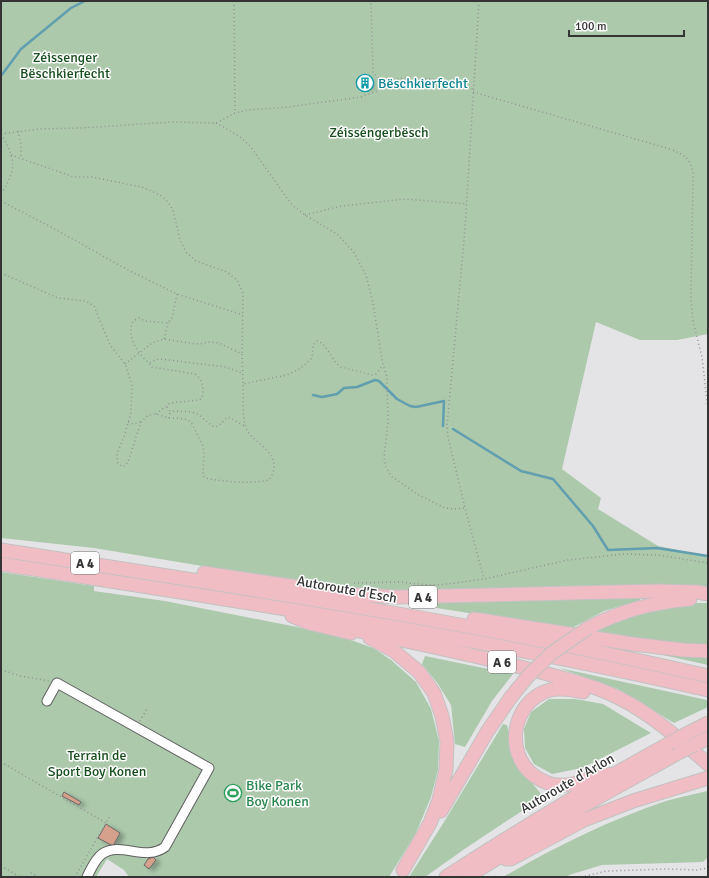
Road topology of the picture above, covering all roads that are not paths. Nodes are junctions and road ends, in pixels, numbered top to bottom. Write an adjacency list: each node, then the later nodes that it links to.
1 (1, 550): 3 (highway, Autoroute d'Esch / A 4)
2 (1, 564): 7 (highway, A 4)
3 (140, 571): 4 (highway, A 4); 5 (highway, Autoroute d'Esch / A 4)
4 (708, 594)
5 (287, 595): 8 (highway, A 4); 9 (highway, Autoroute d'Esch / A 4)
6 (708, 598): 19 (highway, A 6, bridge)
7 (274, 608): 10 (highway, A 4); 14 (highway, A 6); 19 (highway, A 6)
8 (708, 651)
9 (708, 676)
10 (708, 690)
11 (47, 701): 20 (lane)
12 (708, 723): 16 (highway, Autoroute d'Arlon, bridge)
13 (708, 738): 18 (highway, Autoroute d'Arlon, bridge)
14 (708, 764)
15 (708, 772): 16 (highway)
16 (614, 774): 21 (highway, Autoroute d'Arlon)
17 (702, 780): 18 (highway)
18 (492, 860): 22 (highway, Autoroute d'Arlon)
19 (401, 874)
20 (86, 877)
21 (446, 877)
22 (467, 877)

